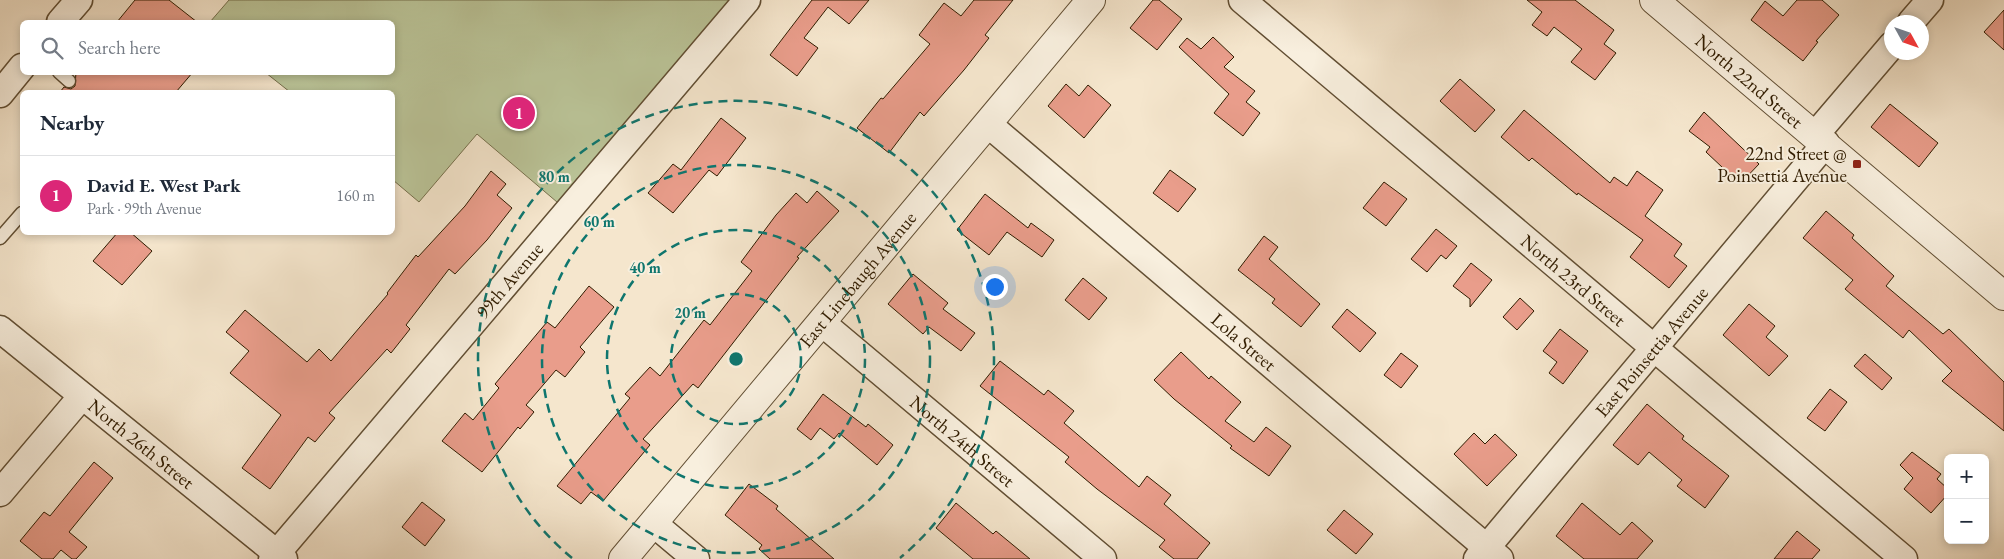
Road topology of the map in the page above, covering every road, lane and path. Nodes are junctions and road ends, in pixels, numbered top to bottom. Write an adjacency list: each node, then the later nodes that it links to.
1 (79, 0): 8 (street)
2 (748, 0): 26 (street, 99th Avenue)
3 (1091, 0): 14 (street, East Linebaugh Avenue)
4 (1242, 0): 21 (street, North 23rd Street)
5 (1654, 0): 15 (street, North 22nd Street)
6 (1930, 0): 7 (street)
7 (1917, 15)
8 (62, 20)
9 (1884, 56): 15 (street, East Poinsettia Avenue)
10 (20, 69): 13 (street)
11 (62, 75): 12 (lane)
12 (69, 81)
13 (0, 94)
14 (988, 124): 19 (street, East Linebaugh Avenue); 25 (street, Lola Street)
15 (1821, 139): 18 (street, North 22nd Street); 21 (street, East Poinsettia Avenue)
16 (20, 215): 17 (lane)
17 (0, 238)
18 (2004, 296)
19 (821, 322): 24 (street, East Linebaugh Avenue); 29 (street, North 24th Street)
20 (0, 329): 22 (street, North 26th Street)
21 (1653, 348): 25 (street, East Poinsettia Avenue); 30 (street, North 23rd Street)
22 (82, 396): 23 (street); 26 (street, North 26th Street)
23 (0, 493)
24 (653, 523): 27 (street, East Linebaugh Avenue); 28 (street)
25 (1488, 555)
26 (278, 557)
27 (623, 559)
28 (696, 559)
29 (1103, 559)
30 (1904, 559)

